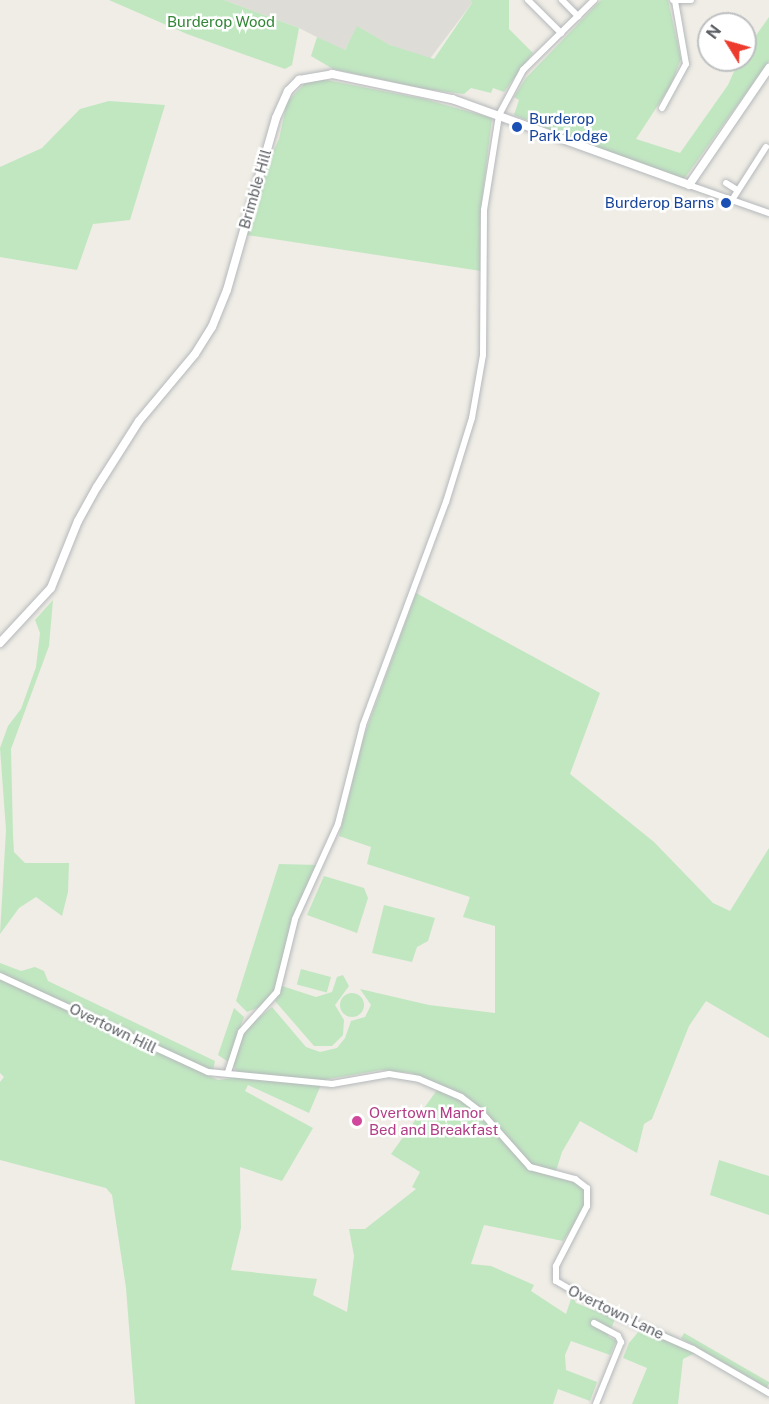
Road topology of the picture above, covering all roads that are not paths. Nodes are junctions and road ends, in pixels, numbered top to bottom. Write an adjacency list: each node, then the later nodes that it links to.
1 (528, 0): 7 (street)
2 (562, 0): 6 (street)
3 (594, 0): 6 (street)
4 (691, 0): 5 (street)
5 (674, 1): 9 (street)
6 (578, 16): 7 (street)
7 (561, 33): 10 (street)
8 (769, 68): 13 (main road)
9 (662, 108)
10 (499, 115): 13 (main road, Brimble Hill); 17 (main road, Brimble Hill); 19 (street)
11 (766, 147): 14 (street)
12 (726, 183): 14 (street)
13 (689, 185): 15 (street)
14 (737, 190): 15 (street)
15 (732, 200): 16 (street)
16 (769, 213)
17 (0, 643)
18 (0, 976): 19 (street, Overtown Hill)
19 (228, 1072): 21 (street, Overtown Lane)
20 (594, 1323): 22 (street)
21 (769, 1394)
22 (596, 1404)

